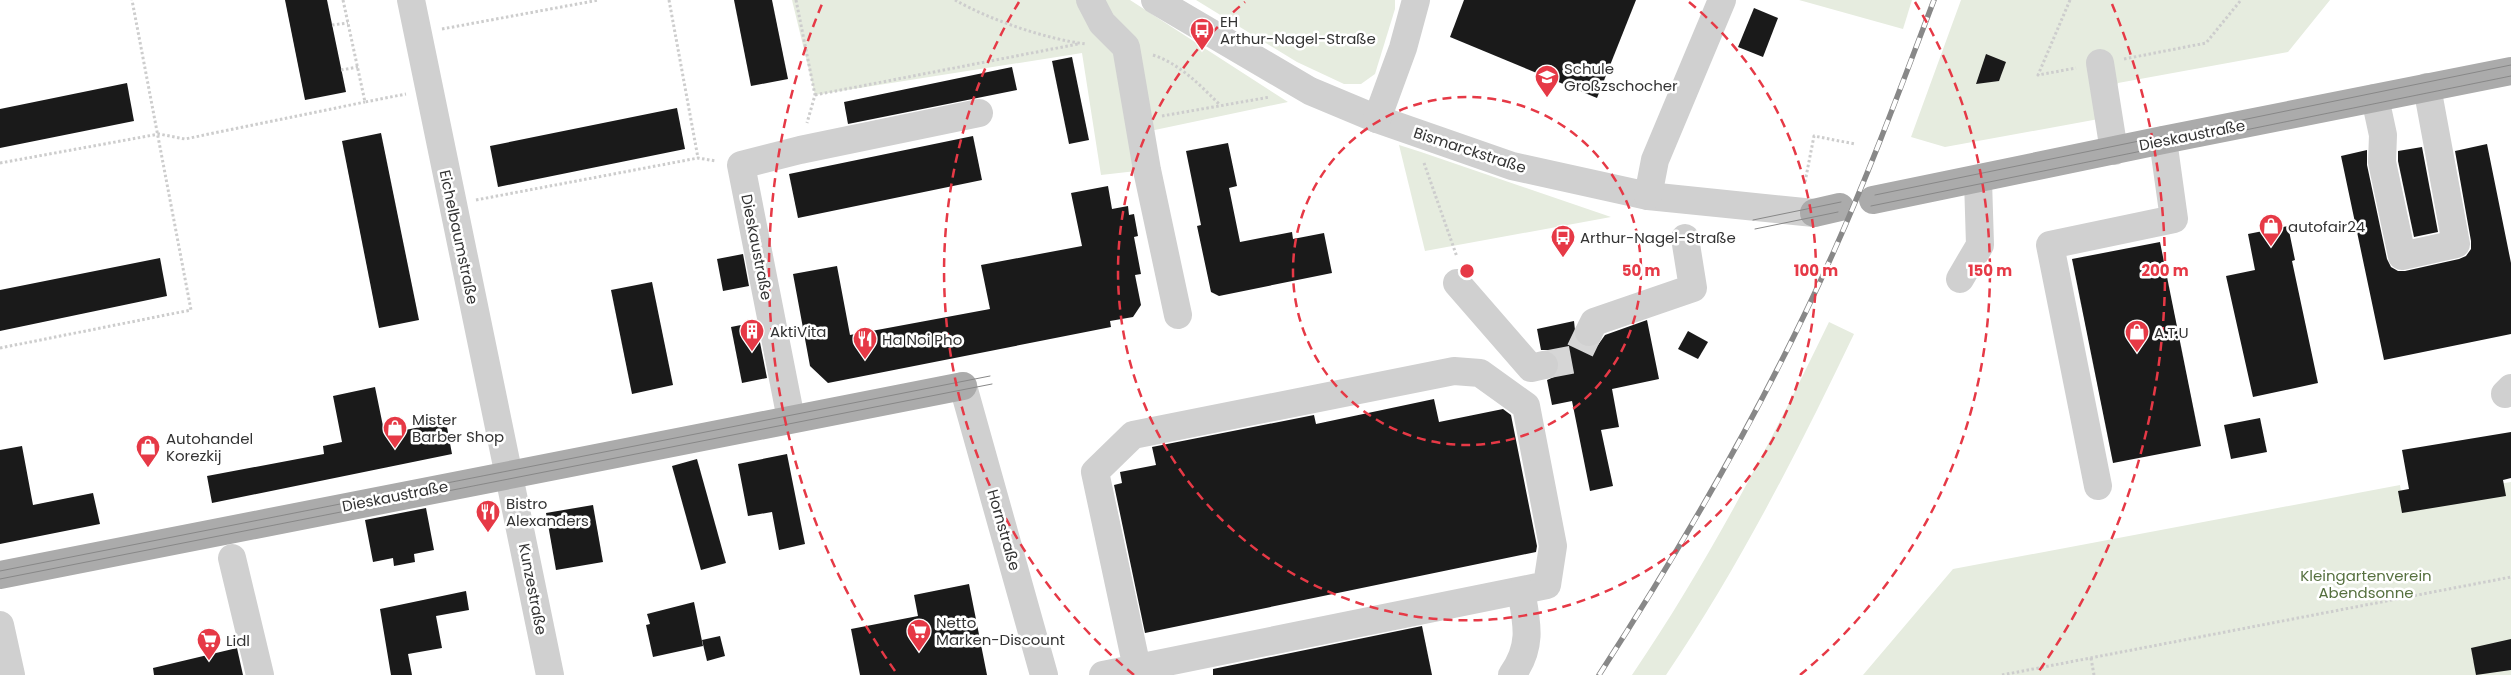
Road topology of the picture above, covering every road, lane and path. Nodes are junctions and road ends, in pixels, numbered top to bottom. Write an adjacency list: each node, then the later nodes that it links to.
1 (132, 0): 30 (path)
2 (343, 0): 13 (path)
3 (411, 0): 15 (street, Eichelbaumstraße)
4 (599, 0): 15 (path)
5 (669, 0): 36 (path)
6 (796, 0): 24 (path)
7 (1090, 0): 29 (street)
8 (1155, 0): 23 (street, Bismarckstraße)
9 (1416, 0): 28 (street)
10 (1722, 0): 41 (street)
11 (2070, 0): 17 (path)
12 (2241, 0): 17 (path)
13 (348, 23): 14 (path); 18 (path)
14 (332, 25)
15 (418, 34): 22 (street, Eichelbaumstraße)
16 (1081, 43): 24 (path)
17 (2100, 63): 35 (street)
18 (358, 67): 19 (path); 26 (path)
19 (341, 70)
20 (2511, 71): 21 (main road, Dieskaustraße)
21 (2427, 87): 25 (main road, Dieskaustraße); 25 (street)
22 (428, 90): 26 (path); 43 (street, Eichelbaumstraße)
23 (1310, 91): 28 (street, Bismarckstraße); 29 (path)
24 (815, 95): 34 (path)
25 (2375, 98): 32 (main road, Dieskaustraße)
26 (365, 102): 30 (path)
27 (979, 113): 34 (street)
28 (1377, 118): 31 (street, Bismarckstraße)
29 (1139, 120): 48 (street)
30 (158, 134): 37 (path); 50 (path)
31 (1424, 136): 41 (street, Bismarckstraße); 46 (path)
32 (2163, 140): 35 (main road, Dieskaustraße); 55 (street)
33 (1855, 144): 40 (path)
34 (800, 150): 38 (street)
35 (2114, 150): 39 (main road, Dieskaustraße)
36 (698, 158): 38 (path); 43 (path)
37 (0, 163)
38 (741, 165): 53 (street, Dieskaustraße)
39 (1978, 180): 42 (main road, Dieskaustraße); 47 (street)
40 (1804, 182)
41 (1648, 196): 44 (street, Bismarckstraße)
42 (1873, 200)
43 (452, 205): 54 (street, Eichelbaumstraße)
44 (1827, 210)
45 (1685, 238): 49 (street)
46 (1457, 270): 51 (street)
47 (1960, 279)
48 (1178, 315)
49 (1589, 332)
50 (0, 348)
51 (1544, 365)
52 (963, 386): 53 (main road, Dieskaustraße); 66 (street, Hornstraße)
53 (791, 419): 54 (main road, Dieskaustraße)
54 (509, 474): 57 (main road, Dieskaustraße); 65 (street, Kunzestraße)
55 (2098, 486)
56 (232, 558): 64 (street)
57 (0, 575)
58 (2511, 577): 61 (path)
59 (1534, 588): 62 (street); 62 (street); 68 (street)
60 (0, 625): 63 (street)
61 (2091, 658): 69 (path); 70 (path)
62 (1137, 668): 67 (street)
63 (11, 675)
64 (260, 675)
65 (550, 675)
66 (1044, 675)
67 (1103, 675)
68 (1512, 675)
69 (2002, 675)
70 (2094, 675)

